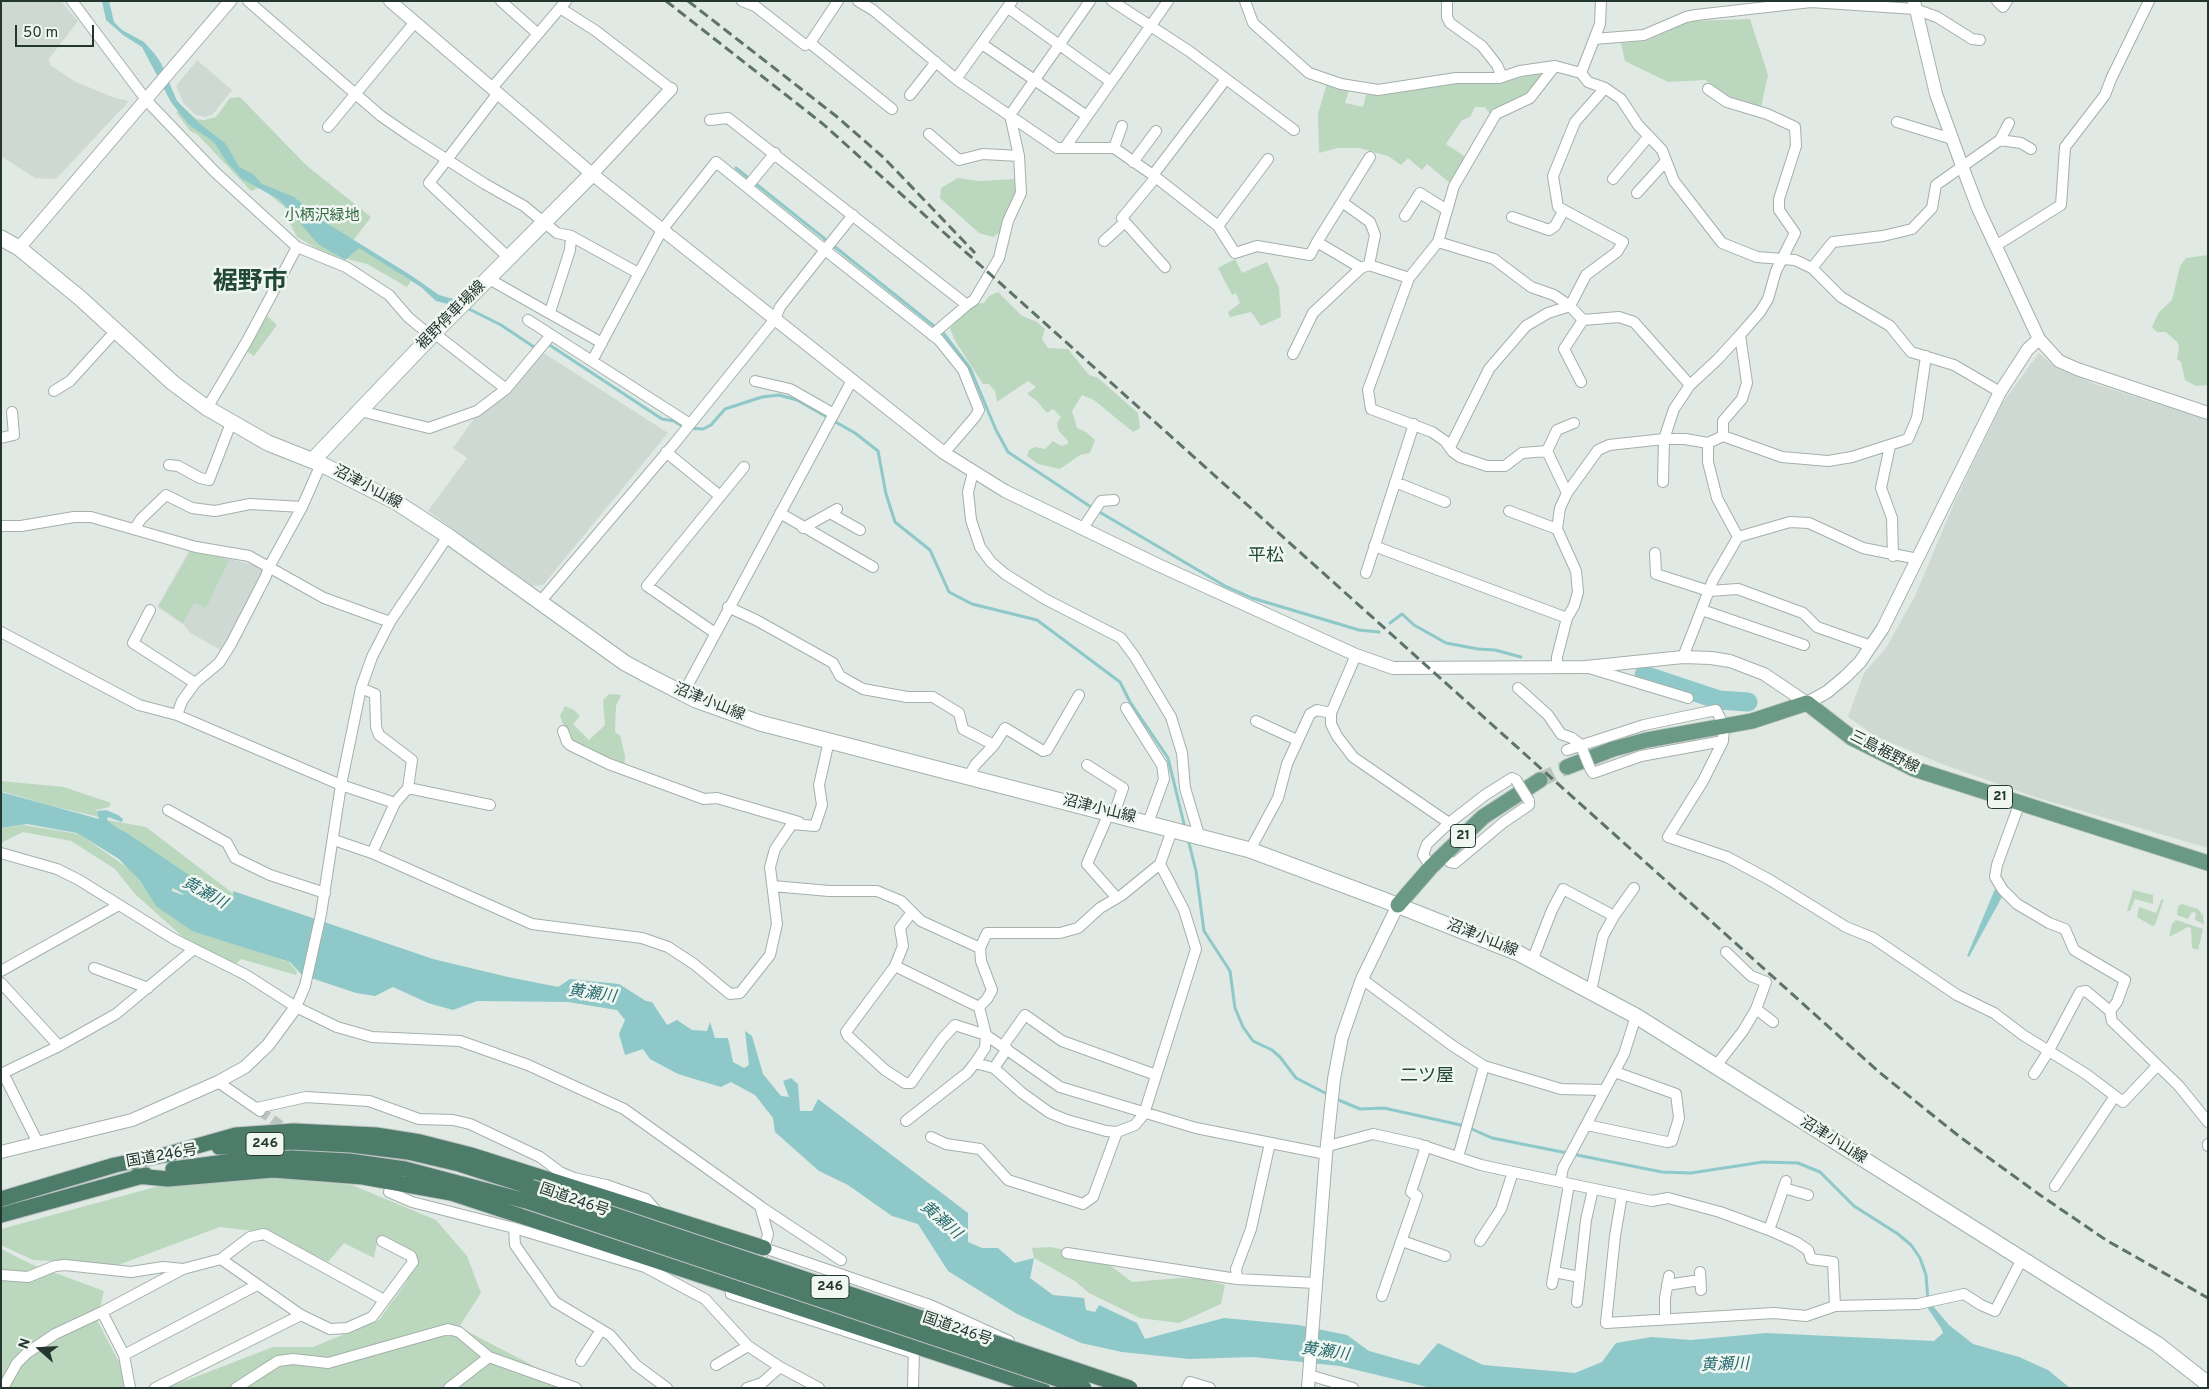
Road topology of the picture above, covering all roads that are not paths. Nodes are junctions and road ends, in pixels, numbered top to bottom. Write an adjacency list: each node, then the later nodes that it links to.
1 (72, 1): 43 (street)
2 (230, 1): 43 (street)
3 (248, 1): 41 (street)
4 (390, 1): 21 (street)
5 (501, 1): 23 (street)
6 (742, 1): 26 (street)
7 (838, 1): 26 (street)
8 (858, 1): 29 (street)
9 (1090, 1): 28 (street)
10 (1112, 1): 22 (street)
11 (1168, 1): 22 (street)
12 (1245, 1): 32 (street)
13 (1446, 1): 32 (street)
14 (1601, 1): 24 (street)
15 (1997, 1): 16 (street)
16 (2008, 1)
17 (2149, 1): 89 (street)
18 (563, 5): 23 (street); 38 (street)
19 (1010, 5): 27 (street); 28 (street)
20 (1914, 5): 24 (street); 25 (street); 56 (street)
21 (415, 22): 40 (street); 41 (street)
22 (1152, 26): 34 (street); 36 (street)
23 (538, 34): 40 (street)
24 (1594, 38): 31 (street)
25 (1980, 40)
26 (810, 43): 44 (street)
27 (982, 44): 33 (street); 35 (street)
28 (1059, 45): 35 (street); 36 (street)
29 (936, 62): 33 (street); 42 (street)
30 (1555, 66): 31 (street); 32 (street); 75 (street)
31 (1581, 73): 37 (street)
32 (1502, 77)
33 (956, 79): 45 (street)
34 (1226, 79): 52 (street); 70 (street)
35 (1035, 80): 45 (street); 46 (street)
36 (1111, 82): 46 (street)
37 (1605, 88): 55 (street); 76 (street)
38 (671, 89): 69 (street)
39 (1708, 89): 94 (street)
40 (495, 90): 64 (street); 69 (street)
41 (356, 93): 51 (street); 64 (street)
42 (910, 95)
43 (146, 102): 91 (street); 92 (street)
44 (892, 109)
45 (1010, 115): 58 (street); 62 (street)
46 (1087, 116): 58 (street)
47 (710, 120): 61 (street)
48 (1897, 122): 56 (street)
49 (2009, 123): 57 (street)
50 (1122, 126): 59 (street)
51 (328, 127)
52 (1294, 130)
53 (1156, 131): 67 (street)
54 (929, 134): 62 (street)
55 (1649, 136): 66 (street); 71 (street)
56 (1952, 139): 68 (street)
57 (2000, 140): 60 (street); 68 (street)
58 (1066, 146): 59 (street)
59 (1114, 148): 67 (street)
60 (2031, 149)
61 (775, 153): 72 (street); 77 (street)
62 (1018, 156): 101 (street)
63 (1370, 157): 74 (street)
64 (448, 159): 80 (street); 93 (street)
65 (1268, 159): 82 (street)
66 (1666, 161): 73 (street); 94 (street)
67 (1133, 162): 70 (street)
68 (1962, 166): 89 (street); 97 (street)
69 (592, 174): 80 (main road, 裾野停車場線); 83 (street)
70 (1154, 176): 81 (street); 82 (street)
71 (1613, 179)
72 (750, 183): 83 (street); 90 (street)
73 (1637, 193)
74 (1342, 202): 87 (street); 96 (street)
75 (1447, 210): 78 (street); 88 (street)
76 (1564, 210): 79 (street); 102 (street)
77 (853, 215): 90 (street); 101 (street)
78 (1405, 216)
79 (1512, 217)
80 (544, 221): 84 (street); 93 (main road, 裾野停車場線)
81 (1125, 222): 86 (street); 95 (street)
82 (1218, 226): 87 (street)
83 (662, 230): 98 (street); 104 (street)
84 (571, 236): 98 (street); 103 (street)
85 (1, 238): 92 (main road, 沼津小山線)
86 (1104, 241)
87 (1318, 242): 96 (street)
88 (1438, 242): 100 (street); 102 (street)
89 (1997, 245): 112 (street)
90 (829, 246): 104 (street); 107 (street)
91 (297, 247): 108 (street); 124 (street)
92 (18, 248): 124 (main road, 沼津小山線)
93 (509, 258): 99 (main road, 裾野停車場線)
94 (1783, 260): 97 (street); 110 (street)
95 (1165, 267)
96 (1365, 267): 100 (street); 114 (street)
97 (1812, 268): 115 (street)
98 (638, 273): 113 (street)
99 (490, 278): 103 (street); 108 (main road, 裾野停車場線)
100 (1409, 278): 131 (street)
101 (967, 305): 107 (street)
102 (1570, 306): 106 (street); 138 (street)
103 (550, 312): 113 (street)
104 (775, 319): 118 (street); 132 (street)
105 (528, 320): 109 (street)
106 (1583, 320): 119 (street); 120 (street)
107 (937, 331): 141 (street)
108 (434, 333): 121 (street); 125 (main road, 裾野停車場線)
109 (551, 334): 116 (street); 121 (street)
110 (1740, 335): 120 (street); 133 (street)
111 (110, 337): 122 (street)
112 (2039, 339): 123 (street); 127 (street)
113 (602, 343): 116 (street)
114 (1293, 354)
115 (1926, 356): 123 (street); 137 (street)
116 (592, 361): 132 (street)
117 (755, 381): 128 (street)
118 (852, 382): 128 (street); 141 (street)
119 (1582, 382)
120 (1690, 384): 135 (street)
121 (506, 389): 125 (street)
122 (54, 391)
123 (2000, 392): 166 (street)
124 (207, 408): 129 (main road, 沼津小山線)
125 (360, 411): 142 (main road, 裾野停車場線)
126 (12, 412): 134 (street)
127 (2208, 413)
128 (834, 414): 154 (street)
129 (231, 423): 142 (main road, 沼津小山線); 143 (street)
130 (1574, 423): 139 (street)
131 (1414, 424): 138 (street); 146 (street)
132 (686, 428): 140 (street)
133 (1723, 436): 136 (street); 137 (street)
134 (1, 438)
135 (1664, 439): 136 (street); 147 (street); 148 (street)
136 (1708, 443): 162 (street)
137 (1890, 446): 165 (street)
138 (1450, 447): 139 (street)
139 (1547, 451): 148 (street)
140 (666, 452): 149 (street); 171 (street)
141 (944, 453): 145 (street)
142 (317, 462): 152 (street); 161 (main road, 沼津小山線)
143 (169, 465)
144 (744, 467): 149 (street)
145 (973, 472): 158 (street); 219 (street)
146 (1396, 482): 151 (street); 163 (street)
147 (1663, 482)
148 (1567, 493): 159 (street)
149 (720, 496): 178 (street)
150 (1114, 500): 158 (street)
151 (1445, 502)
152 (302, 507): 156 (street); 167 (street)
153 (1509, 511): 159 (street)
154 (780, 513): 157 (street); 172 (street)
155 (1, 526): 156 (street)
156 (135, 528): 167 (street)
157 (803, 528): 160 (street); 168 (street)
158 (1083, 528): 181 (street)
159 (1558, 529): 175 (street)
160 (860, 530)
161 (448, 536): 171 (main road, 沼津小山線); 176 (street)
162 (1738, 537): 165 (street); 170 (street)
163 (1374, 546): 169 (street); 175 (street)
164 (1655, 553): 170 (street)
165 (1894, 556): 166 (street)
166 (1918, 559): 180 (street)
167 (269, 567): 176 (street); 185 (street)
168 (873, 567)
169 (1366, 573)
170 (1709, 591): 174 (street); 180 (street)
171 (540, 602): 188 (main road, 沼津小山線)
172 (728, 607): 178 (street); 201 (street)
173 (150, 610): 185 (street)
174 (1702, 610): 179 (street); 182 (street)
175 (1567, 618): 184 (street)
176 (390, 622): 186 (street)
177 (1, 632): 194 (street)
178 (715, 633): 188 (street)
179 (1804, 645)
180 (1871, 646): 191 (street)
181 (1356, 655): 184 (street); 193 (street)
182 (1683, 657): 183 (street); 191 (street)
183 (1586, 667): 184 (street); 190 (street)
184 (1557, 668)
185 (195, 683): 194 (street)
186 (361, 688): 208 (street); 209 (street)
187 (1518, 688): 202 (street)
188 (683, 694): 198 (main road, 沼津小山線)
189 (1079, 695): 201 (street)
190 (1688, 698)
191 (1807, 703): 196 (main road); 210 (main road, 三島裾野線 / 21)
192 (1126, 708): 215 (street)
193 (1331, 713): 199 (street); 216 (street)
194 (178, 715): 208 (street)
195 (1256, 721): 199 (street)
196 (1724, 726): 200 (street); 202 (street); 205 (main road)
197 (563, 732): 217 (street)
198 (829, 740): 206 (main road, 沼津小山線); 217 (street)
199 (1298, 740): 221 (street)
200 (1723, 741): 202 (street, bridge); 256 (street)
201 (994, 745): 206 (street)
202 (1582, 748): 203 (street)
203 (1567, 750)
204 (1087, 765): 214 (street)
205 (1566, 768)
206 (969, 776): 214 (main road, 沼津小山線)
207 (1540, 780): 224 (main road, 21)
208 (341, 785): 211 (street); 220 (street)
209 (408, 788): 211 (street); 212 (street)
210 (2020, 802): 225 (main road, 三島裾野線 / 21); 250 (street)
211 (395, 803): 222 (street)
212 (490, 805)
213 (168, 810): 230 (street)
214 (1112, 813): 215 (main road, 沼津小山線); 231 (street)
215 (1148, 822): 218 (main road, 沼津小山線)
216 (1449, 822): 224 (street, bridge); 227 (street)
217 (816, 824): 228 (street)
218 (1173, 830): 219 (main road, 沼津小山線); 226 (street)
219 (1197, 835): 221 (main road, 沼津小山線)
220 (334, 840): 222 (street); 230 (street)
221 (1250, 850): 233 (main road, 沼津小山線)
222 (372, 852): 228 (street)
223 (1, 853): 232 (street)
224 (1442, 854): 227 (main road, 21)
225 (2208, 862)
226 (1160, 864): 231 (street); 265 (street)
227 (1431, 866): 233 (main road, 21)
228 (773, 886): 234 (street)
229 (1634, 888): 235 (street)
230 (325, 892): 247 (street)
231 (1116, 897): 236 (street)
232 (119, 905): 237 (street); 242 (street)
233 (1398, 905): 239 (main road, 沼津小山線); 243 (street)
234 (912, 912): 236 (street); 240 (street)
235 (1614, 916): 239 (street); 246 (street)
236 (980, 948): 248 (street)
237 (194, 949): 245 (street); 247 (street)
238 (1726, 952): 249 (street)
239 (1532, 961): 246 (main road, 沼津小山線)
240 (895, 966): 248 (street); 253 (street)
241 (94, 968): 245 (street)
242 (1, 971)
243 (1362, 978): 258 (street); 278 (street)
244 (1, 982): 254 (street)
245 (148, 988): 254 (street)
246 (1591, 991): 251 (main road, 沼津小山線)
247 (296, 1007): 266 (street); 292 (street)
248 (979, 1007): 253 (street)
249 (1756, 1008): 252 (street); 260 (street)
250 (2110, 1011): 256 (street); 259 (street)
251 (1636, 1016): 260 (main road, 沼津小山線); 263 (street)
252 (1773, 1022)
253 (986, 1036): 255 (street); 257 (street)
254 (59, 1046): 262 (street)
255 (1005, 1048): 261 (street); 265 (street); 269 (street)
256 (2048, 1052): 264 (street); 268 (street)
257 (975, 1063): 261 (street); 270 (street)
258 (1484, 1066): 267 (street); 281 (street)
259 (2157, 1066): 268 (street); 271 (street)
260 (1715, 1067): 304 (main road, 沼津小山線)
261 (994, 1068): 273 (street)
262 (2, 1072): 275 (street)
263 (1616, 1072): 267 (street); 272 (street)
264 (2034, 1074)
265 (1156, 1075): 269 (street)
266 (218, 1082): 275 (street); 294 (street)
267 (1604, 1090): 272 (street)
268 (2115, 1096): 285 (street)
269 (1144, 1114): 273 (street); 276 (street)
270 (906, 1121)
271 (2208, 1122)
272 (1587, 1125): 284 (street)
273 (1117, 1132): 274 (street)
274 (931, 1137)
275 (38, 1143): 279 (street)
276 (1270, 1143): 278 (street); 311 (street)
277 (1426, 1146): 278 (street); 281 (street); 298 (street)
278 (1327, 1150): 316 (street)
279 (1, 1152)
280 (165, 1155): 288 (highway, 国道246号 / 246); 291 (highway, 国道246号 / 246); 294 (highway)
281 (1458, 1157): 282 (street)
282 (1513, 1172): 284 (street); 299 (street)
283 (137, 1176): 288 (highway, 国道246号 / 246); 293 (highway, 国道246号 / 246); 306 (highway)
284 (1564, 1183): 286 (street); 308 (street)
285 (2055, 1186)
286 (1593, 1189): 289 (street); 310 (street)
287 (390, 1192): 295 (street)
288 (528, 1194): 347 (highway, 国道246号 / 246, bridge); 348 (highway, 国道246号 / 246, bridge)
289 (1622, 1194): 296 (street); 325 (street)
290 (1808, 1196): 296 (street)
291 (1, 1199)
292 (760, 1206): 300 (street); 305 (street)
293 (1, 1215)
294 (661, 1215): 300 (highway)
295 (514, 1228): 306 (street); 326 (street)
296 (1769, 1230): 322 (street)
297 (382, 1241): 319 (street)
298 (1402, 1241): 302 (street); 318 (street)
299 (1480, 1241)
300 (764, 1248): 317 (street); 321 (street)
301 (1066, 1253): 311 (street)
302 (1445, 1256)
303 (221, 1259): 307 (street); 314 (street); 319 (street)
304 (2022, 1259): 322 (street); 335 (main road, 沼津小山線)
305 (841, 1260)
306 (648, 1263): 315 (highway); 327 (street)
307 (183, 1270): 309 (street); 323 (street)
308 (1554, 1272): 310 (street); 313 (street)
309 (1, 1275)
310 (1580, 1277): 320 (street)
311 (1238, 1279): 316 (street)
312 (1701, 1281): 325 (street)
313 (1552, 1284)
314 (256, 1285): 324 (street); 329 (street)
315 (730, 1285): 317 (highway); 328 (street)
316 (1315, 1285): 334 (street)
317 (751, 1292): 328 (highway)
318 (1382, 1296)
319 (384, 1300): 324 (street)
320 (1577, 1302)
321 (930, 1305): 328 (street); 348 (street)
322 (1834, 1306): 325 (street)
323 (102, 1312): 329 (street); 336 (street)
324 (301, 1316): 338 (street)
325 (1665, 1319)
326 (601, 1330): 331 (street); 342 (street)
327 (748, 1346): 332 (street); 333 (street)
328 (914, 1349): 345 (street); 346 (highway)
329 (124, 1355): 337 (street)
330 (489, 1357): 339 (street); 340 (street); 341 (street)
331 (581, 1361)
332 (716, 1365)
333 (780, 1367): 343 (street); 344 (street)
334 (1308, 1378): 351 (street)
335 (2208, 1384)
336 (3, 1388)
337 (130, 1388)
338 (156, 1388)
339 (236, 1388)
340 (449, 1388)
341 (576, 1388)
342 (667, 1388)
343 (747, 1388)
344 (819, 1388)
345 (913, 1388)
346 (1042, 1388)
347 (1084, 1388)
348 (1130, 1388)
349 (1187, 1388): 350 (street)
350 (1210, 1388)
351 (1353, 1388)

